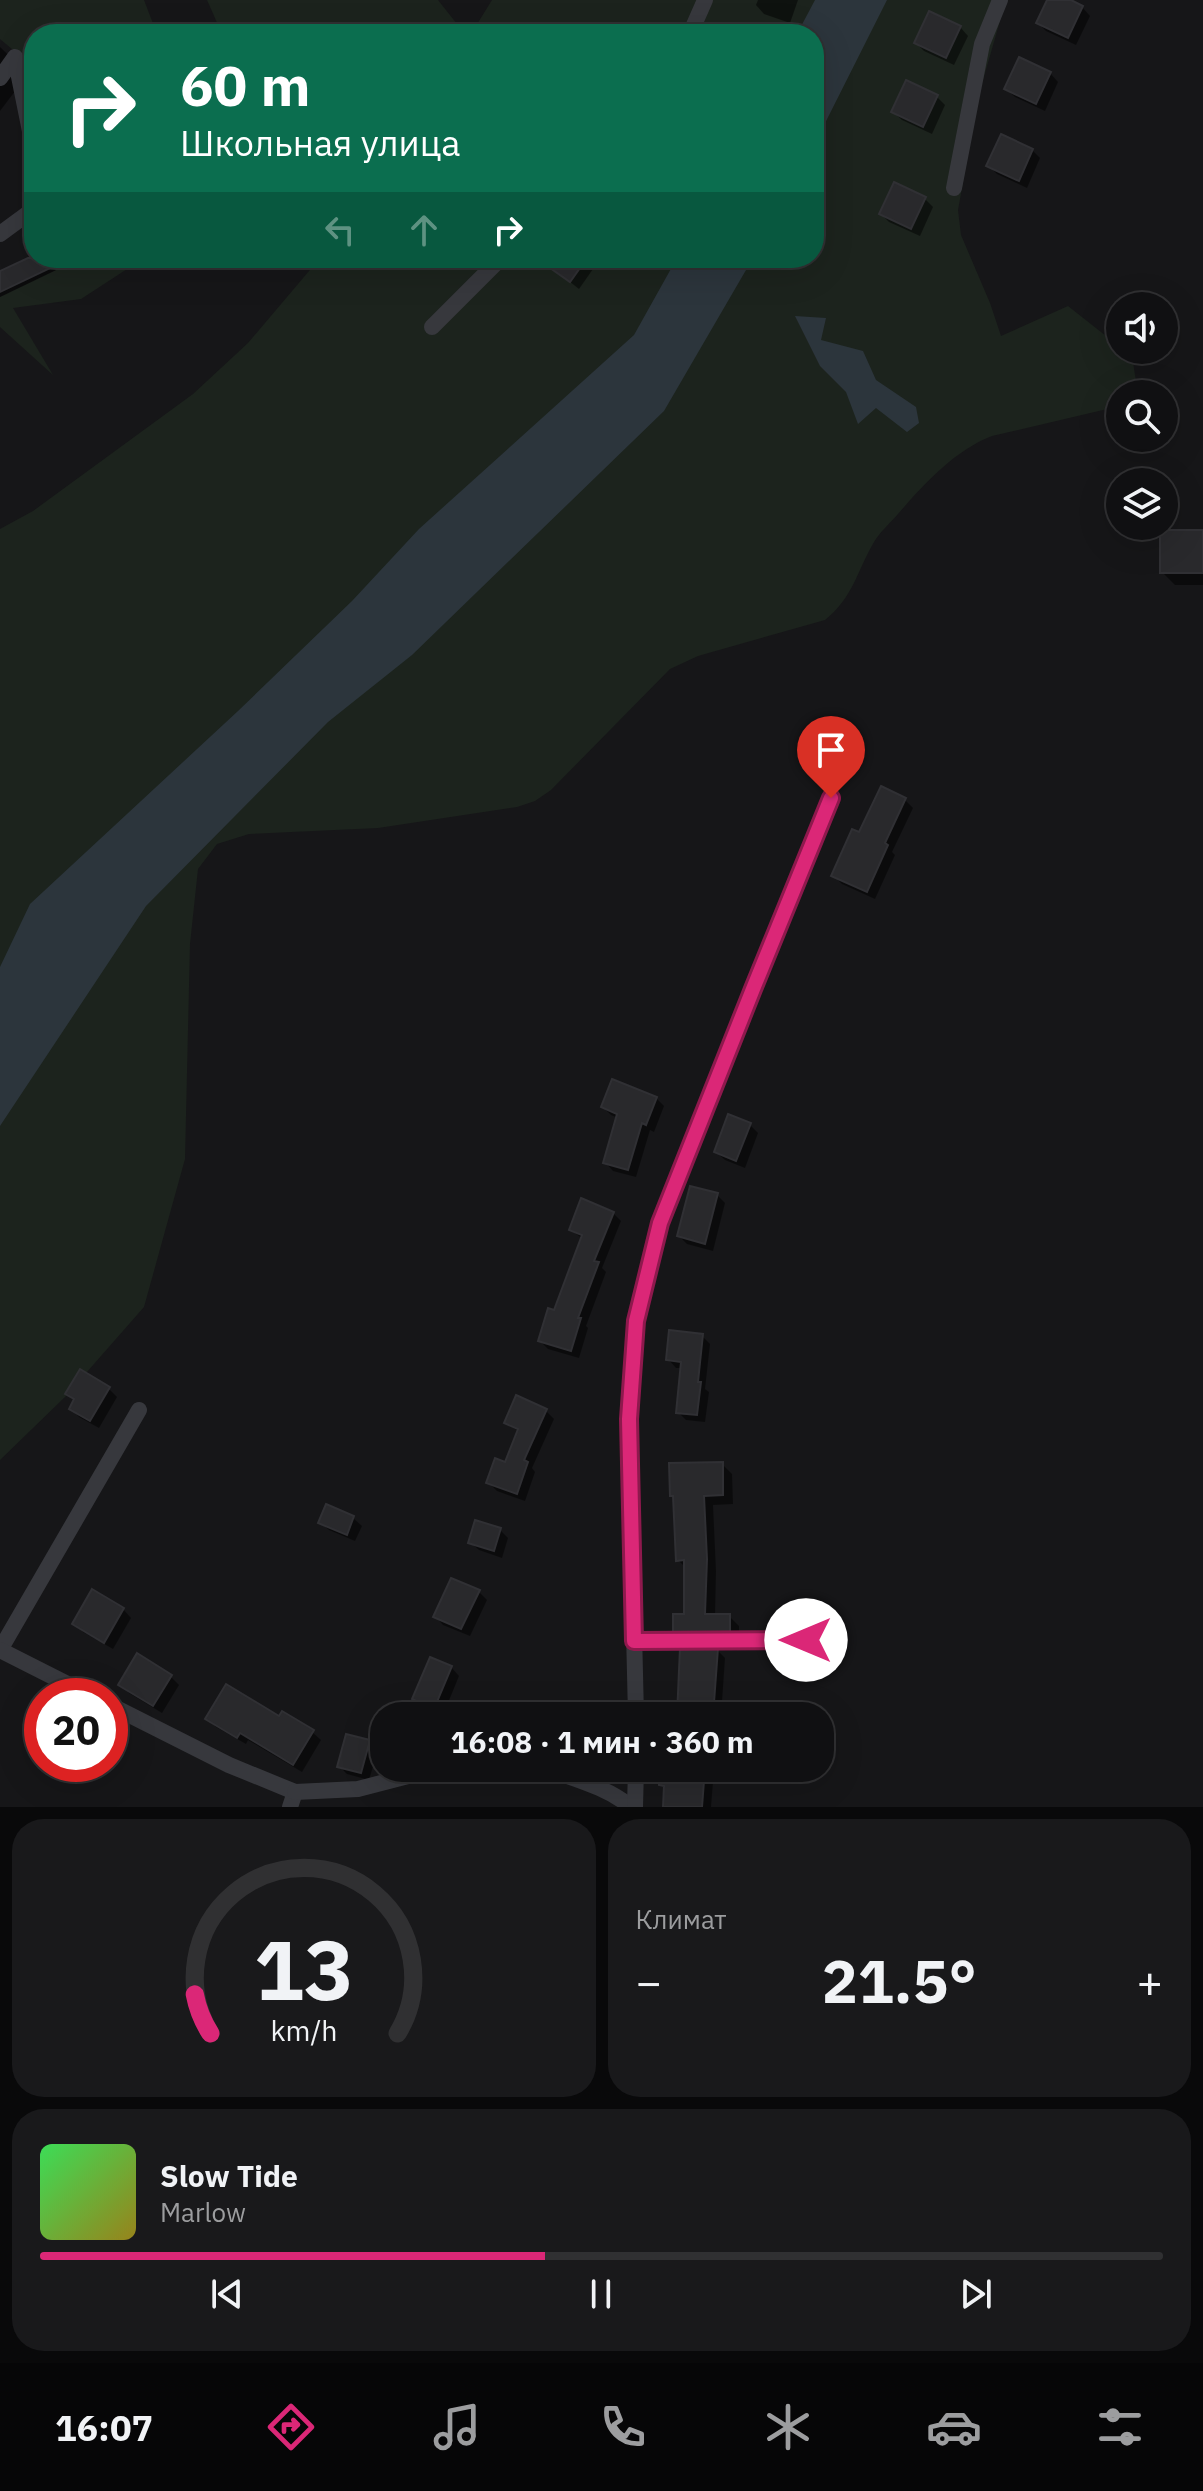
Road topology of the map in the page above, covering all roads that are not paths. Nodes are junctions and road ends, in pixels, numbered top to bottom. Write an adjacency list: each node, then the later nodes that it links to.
1 (705, 0): 3 (street)
2 (1000, 0): 6 (street)
3 (694, 24)
4 (0, 78): 5 (street)
5 (24, 102)
6 (954, 188)
7 (24, 216): 8 (street)
8 (0, 234)
9 (491, 268): 10 (street)
10 (432, 327)
11 (831, 798): 14 (street)
12 (139, 1410): 15 (street)
13 (806, 1640): 14 (lane)
14 (634, 1641): 17 (street)
15 (0, 1650): 16 (street)
16 (55, 1678)
17 (636, 1702)
18 (128, 1714): 22 (street)
19 (385, 1782): 22 (street)
20 (584, 1782): 23 (street)
21 (635, 1782): 23 (street)
22 (292, 1800)
23 (633, 1807)

